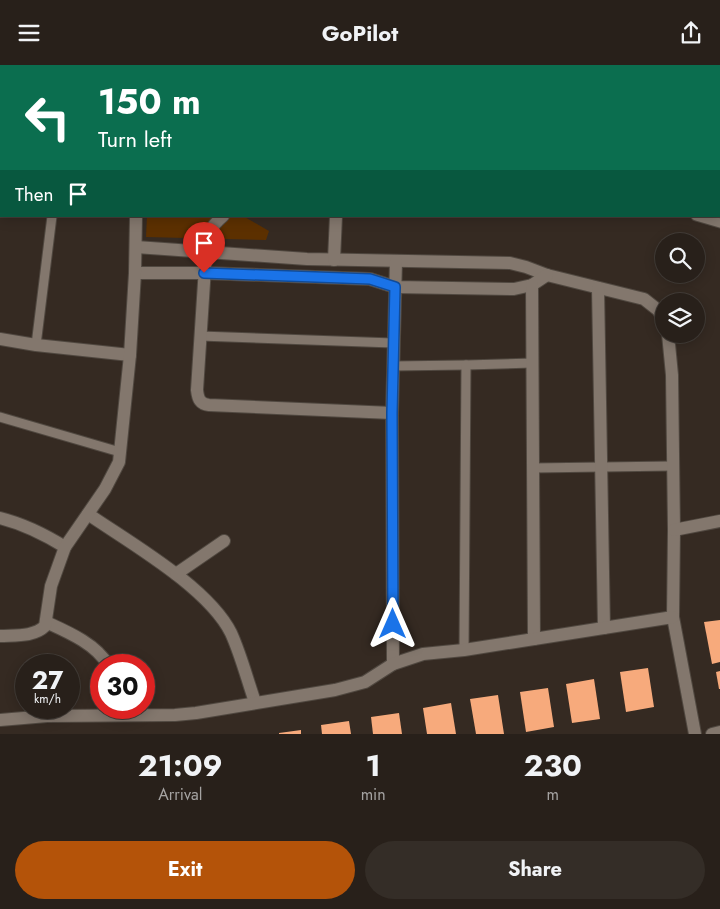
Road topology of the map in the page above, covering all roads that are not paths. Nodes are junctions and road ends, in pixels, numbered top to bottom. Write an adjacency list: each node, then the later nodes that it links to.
1 (52, 217): 22 (lane)
2 (136, 217): 7 (street)
3 (222, 217): 8 (street)
4 (336, 217): 9 (street)
5 (699, 217): 6 (lane)
6 (720, 223)
7 (136, 247): 8 (street); 11 (street)
8 (206, 251): 9 (street); 12 (street)
9 (334, 260): 10 (street)
10 (396, 261): 13 (street); 15 (street)
11 (136, 273): 12 (street); 23 (street)
12 (204, 273): 15 (street); 18 (street)
13 (547, 275): 14 (street); 16 (street)
14 (532, 285): 15 (street); 24 (street)
15 (395, 287): 20 (street)
16 (598, 288): 17 (street); 31 (street)
17 (655, 308)
18 (200, 336): 20 (lane); 27 (street)
19 (0, 339): 22 (street)
20 (393, 343): 26 (street)
21 (669, 343): 30 (street)
22 (36, 345): 23 (street)
23 (130, 355): 29 (street)
24 (532, 363): 25 (lane); 32 (street)
25 (466, 365): 26 (lane); 45 (lane)
26 (393, 366): 27 (street)
27 (392, 413): 47 (street)
28 (0, 417): 29 (lane)
29 (120, 452): 33 (street)
30 (673, 466): 31 (lane); 36 (street)
31 (601, 467): 32 (lane); 42 (street)
32 (533, 468): 44 (street)
33 (88, 514): 38 (street); 39 (street)
34 (0, 518): 38 (street)
35 (720, 521): 36 (street)
36 (674, 530): 40 (street)
37 (224, 541): 39 (street)
38 (65, 547): 41 (street)
39 (176, 574): 48 (street)
40 (673, 617): 42 (street); 53 (street)
41 (46, 622): 43 (street); 46 (street)
42 (604, 628): 44 (street)
43 (0, 636)
44 (534, 639): 45 (street)
45 (464, 650): 47 (street)
46 (99, 654)
47 (393, 664): 48 (street)
48 (255, 702): 50 (street)
49 (90, 713): 51 (street)
50 (155, 713)
51 (0, 720)
52 (720, 732): 54 (street)
53 (695, 734)
54 (712, 734)

